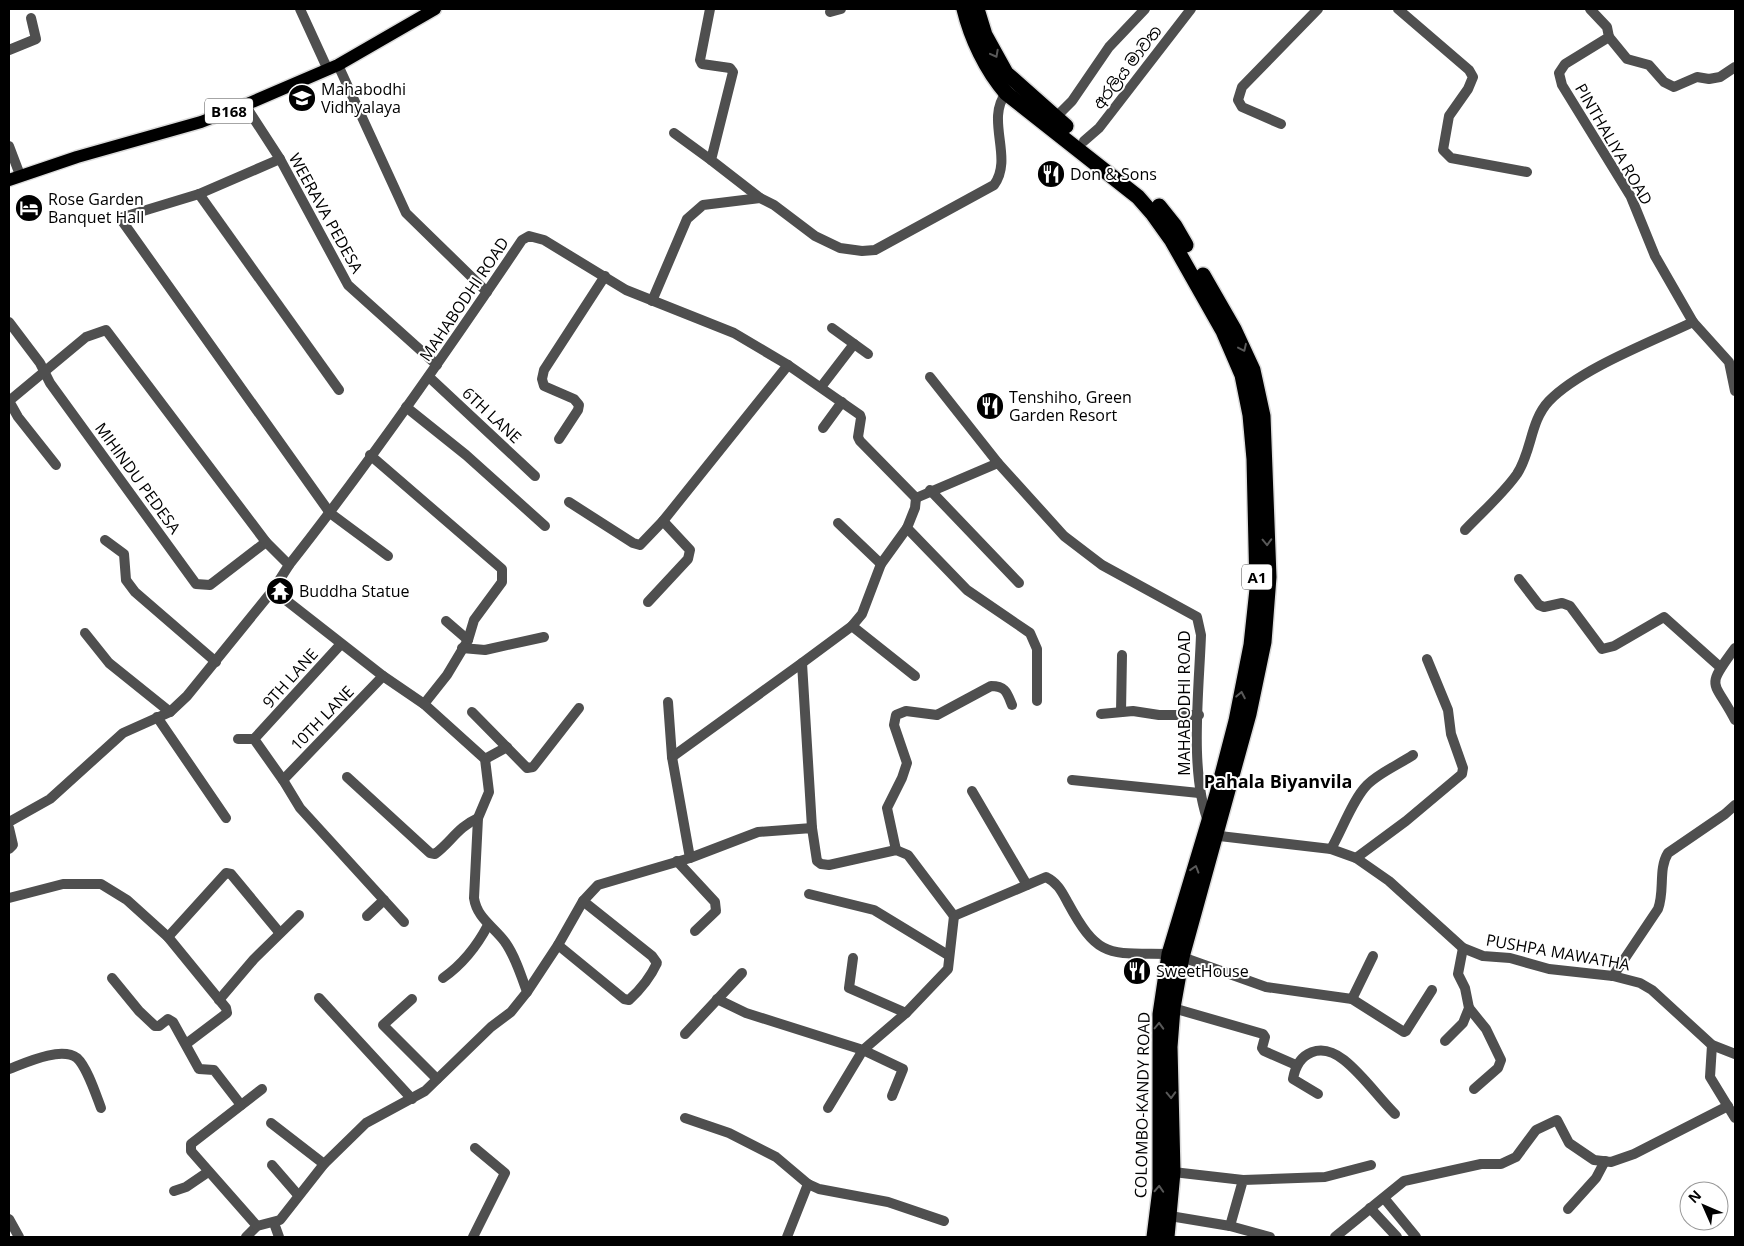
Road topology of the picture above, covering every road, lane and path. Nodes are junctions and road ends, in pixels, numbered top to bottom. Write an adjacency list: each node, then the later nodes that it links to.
1 (300, 9): 17 (street)
2 (435, 9): 17 (main road, B168)
3 (710, 9): 26 (street)
4 (841, 9): 12 (street)
5 (964, 9): 18 (highway, COLOMBO-KANDY ROAD / A1)
6 (977, 9): 20 (highway, COLOMBO-KANDY ROAD / A1, one-way to 20)
7 (1145, 9): 20 (street)
8 (1191, 9): 23 (street, අරලිය මාවත)
9 (1318, 9): 21 (street)
10 (1398, 9): 27 (street)
11 (1590, 9): 14 (street)
12 (830, 12)
13 (31, 18): 15 (street)
14 (1609, 37): 16 (street); 35 (street, PINTHALIYA ROAD)
15 (9, 50)
16 (1735, 67)
17 (333, 68): 19 (main road, B168); 32 (street)
18 (1006, 92): 30 (street); 116 (highway, COLOMBO-KANDY ROAD / A1, one-way to 18)
19 (245, 105): 25 (street, WEERAVA PEDESA); 28 (main road, B168)
20 (1055, 118): 23 (highway, COLOMBO-KANDY ROAD / A1)
21 (1281, 124)
22 (674, 133): 26 (street)
23 (1084, 141): 116 (highway, COLOMBO-KANDY ROAD / A1, one-way to 116)
24 (9, 146): 28 (street)
25 (280, 159): 29 (street); 39 (street, WEERAVA PEDESA)
26 (711, 160): 30 (street)
27 (1527, 172)
28 (14, 178)
29 (199, 194): 45 (street); 58 (street)
30 (760, 198): 33 (street)
31 (605, 276): 32 (street, MAHABODHI ROAD); 33 (street, MAHABODHI ROAD); 50 (street)
32 (487, 292): 39 (street, MAHABODHI ROAD)
33 (652, 301): 40 (street, MAHABODHI ROAD)
34 (9, 322): 41 (street, MIHINDU PEDESA)
35 (1693, 322): 46 (street, PINTHALIYA ROAD); 63 (street)
36 (832, 328): 37 (street)
37 (854, 344): 38 (street); 44 (street)
38 (868, 354)
39 (438, 365): 42 (street, MAHABODHI ROAD)
40 (788, 365): 44 (street, MAHABODHI ROAD); 59 (street)
41 (45, 373): 53 (street); 65 (street); 65 (street, MIHINDU PEDESA)
42 (429, 377): 48 (street, MAHABODHI ROAD); 54 (street, 6TH LANE)
43 (930, 377): 52 (street)
44 (821, 387): 47 (street, MAHABODHI ROAD)
45 (339, 390)
46 (1735, 391)
47 (842, 402): 49 (street); 56 (street, MAHABODHI ROAD)
48 (406, 407): 51 (street, MAHABODHI ROAD); 61 (street)
49 (823, 428)
50 (559, 439)
51 (370, 456): 58 (street, MAHABODHI ROAD); 78 (street)
52 (998, 463): 55 (street); 96 (street, MAHABODHI ROAD)
53 (56, 466)
54 (534, 476)
55 (930, 490): 56 (street); 70 (street)
56 (916, 498): 62 (street)
57 (569, 502): 59 (street)
58 (330, 512): 66 (street); 68 (street, MAHABODHI ROAD)
59 (663, 522): 72 (street)
60 (838, 523): 67 (street)
61 (546, 526)
62 (907, 528): 67 (street); 87 (street)
63 (1465, 530)
64 (105, 540): 82 (street)
65 (266, 542): 68 (street)
66 (388, 556)
67 (881, 564): 74 (street)
68 (289, 565): 71 (street, MAHABODHI ROAD)
69 (1519, 579): 84 (street)
70 (1019, 583)
71 (273, 590): 77 (street); 82 (street, MAHABODHI ROAD)
72 (648, 602)
73 (446, 621): 78 (street)
74 (852, 626): 83 (street); 86 (street)
75 (85, 633): 92 (street)
76 (544, 637): 78 (street)
77 (341, 644): 85 (street); 99 (street, 9TH LANE)
78 (465, 644): 89 (street)
79 (1735, 648): 84 (street)
80 (1122, 655): 94 (street)
81 (1428, 659): 121 (street)
82 (216, 662): 92 (street, MAHABODHI ROAD)
83 (802, 663): 103 (street); 115 (street)
84 (1720, 668): 98 (street)
85 (383, 676): 89 (street); 106 (street, 10TH LANE)
86 (915, 676)
87 (1037, 701)
88 (668, 702): 103 (street)
89 (424, 704): 104 (street)
90 (1012, 705): 119 (street)
91 (579, 708): 101 (street)
92 (170, 712): 97 (street)
93 (472, 712): 101 (street)
94 (1121, 712): 95 (street); 96 (street)
95 (1100, 714)
96 (1199, 715): 109 (street, MAHABODHI ROAD)
97 (156, 717): 111 (street); 113 (street)
98 (1735, 720)
99 (257, 736): 100 (street); 106 (street)
100 (238, 740)
101 (507, 747): 104 (street)
102 (1413, 756): 118 (street)
103 (672, 757): 120 (street)
104 (485, 759): 112 (street)
105 (347, 777): 112 (street)
106 (283, 780): 126 (street)
107 (1072, 780): 109 (street)
108 (972, 791): 123 (street)
109 (1199, 793): 116 (street, MAHABODHI ROAD)
110 (1735, 804): 143 (street)
111 (226, 818)
112 (478, 818): 132 (street)
113 (9, 822)
114 (9, 828): 117 (street)
115 (812, 828): 119 (street); 120 (street)
116 (1211, 831): 118 (street, PUSHPA MAWATHA); 139 (highway, COLOMBO-KANDY ROAD / A1)
117 (9, 849)
118 (1331, 849): 121 (street, PUSHPA MAWATHA)
119 (896, 850): 130 (street)
120 (690, 858): 122 (street)
121 (1356, 858): 137 (street, PUSHPA MAWATHA)
122 (677, 861): 127 (street); 133 (street)
123 (1027, 885): 130 (street); 139 (street)
124 (809, 894): 138 (street)
125 (9, 898): 135 (street)
126 (384, 900): 129 (street); 131 (street)
127 (583, 901): 136 (street); 136 (street)
128 (299, 915): 134 (street)
129 (367, 916)
130 (954, 916): 138 (street)
131 (404, 922)
132 (488, 924): 145 (street); 147 (street)
133 (695, 931)
134 (279, 932): 135 (street); 152 (street)
135 (168, 937): 152 (street)
136 (558, 945): 147 (street)
137 (1462, 948): 143 (street, PUSHPA MAWATHA); 154 (street)
138 (948, 955): 155 (street)
139 (1176, 955): 151 (street); 153 (highway, COLOMBO-KANDY ROAD / A1); 192 (highway, COLOMBO-KANDY ROAD / A1, one-way to 139)
140 (1373, 956): 151 (street)
141 (854, 958): 155 (street)
142 (742, 973): 150 (street)
143 (1613, 976): 159 (street, PUSHPA MAWATHA)
144 (112, 978): 158 (street)
145 (443, 978)
146 (1432, 990): 151 (street)
147 (527, 992): 164 (street)
148 (319, 998): 169 (street)
149 (412, 999): 164 (street)
150 (716, 999): 156 (street); 160 (street)
151 (1352, 999)
152 (219, 1000): 158 (street)
153 (1173, 1008): 162 (street); 184 (highway, COLOMBO-KANDY ROAD / A1, one-way to 184)
154 (1469, 1008): 157 (street); 166 (street)
155 (906, 1013): 160 (street)
156 (685, 1034)
157 (1446, 1042)
158 (186, 1044): 170 (street)
159 (1712, 1045): 161 (street, PUSHPA MAWATHA); 171 (street)
160 (863, 1050): 168 (street); 173 (street)
161 (1735, 1054)
162 (1296, 1065): 167 (street); 174 (street)
163 (9, 1069): 172 (street)
164 (437, 1079): 169 (street)
165 (262, 1088): 170 (street)
166 (1474, 1089)
167 (1318, 1094)
168 (892, 1096)
169 (412, 1098): 180 (street)
170 (241, 1105): 183 (street)
171 (1728, 1106): 176 (street); 179 (street)
172 (101, 1108)
173 (828, 1108)
174 (1395, 1114)
175 (684, 1118): 186 (street)
176 (1735, 1118)
177 (271, 1123): 180 (street)
178 (475, 1148): 201 (street)
179 (1605, 1161): 189 (street); 191 (street)
180 (324, 1164): 188 (street)
181 (1370, 1165): 185 (street)
182 (272, 1166): 188 (street)
183 (208, 1172): 187 (street); 196 (street)
184 (1173, 1172): 185 (street); 192 (highway, COLOMBO-KANDY ROAD / A1)
185 (1243, 1180): 197 (street)
186 (808, 1184): 193 (street); 202 (street)
187 (174, 1191)
188 (298, 1196): 195 (street)
189 (1384, 1198): 190 (street); 208 (street)
190 (1370, 1208): 206 (street); 207 (street)
191 (1568, 1209)
192 (1163, 1214): 197 (street); 203 (highway, COLOMBO-KANDY ROAD / A1); 204 (highway, COLOMBO-KANDY ROAD / A1)
193 (944, 1221)
194 (10, 1223): 198 (street)
195 (274, 1223): 196 (street); 200 (street)
196 (257, 1226): 199 (street)
197 (1230, 1226): 205 (street)
198 (20, 1237)
199 (246, 1237)
200 (279, 1237)
201 (473, 1237)
202 (787, 1237)
203 (1154, 1237)
204 (1166, 1237)
205 (1270, 1237)
206 (1335, 1237)
207 (1397, 1237)
208 (1416, 1237)

